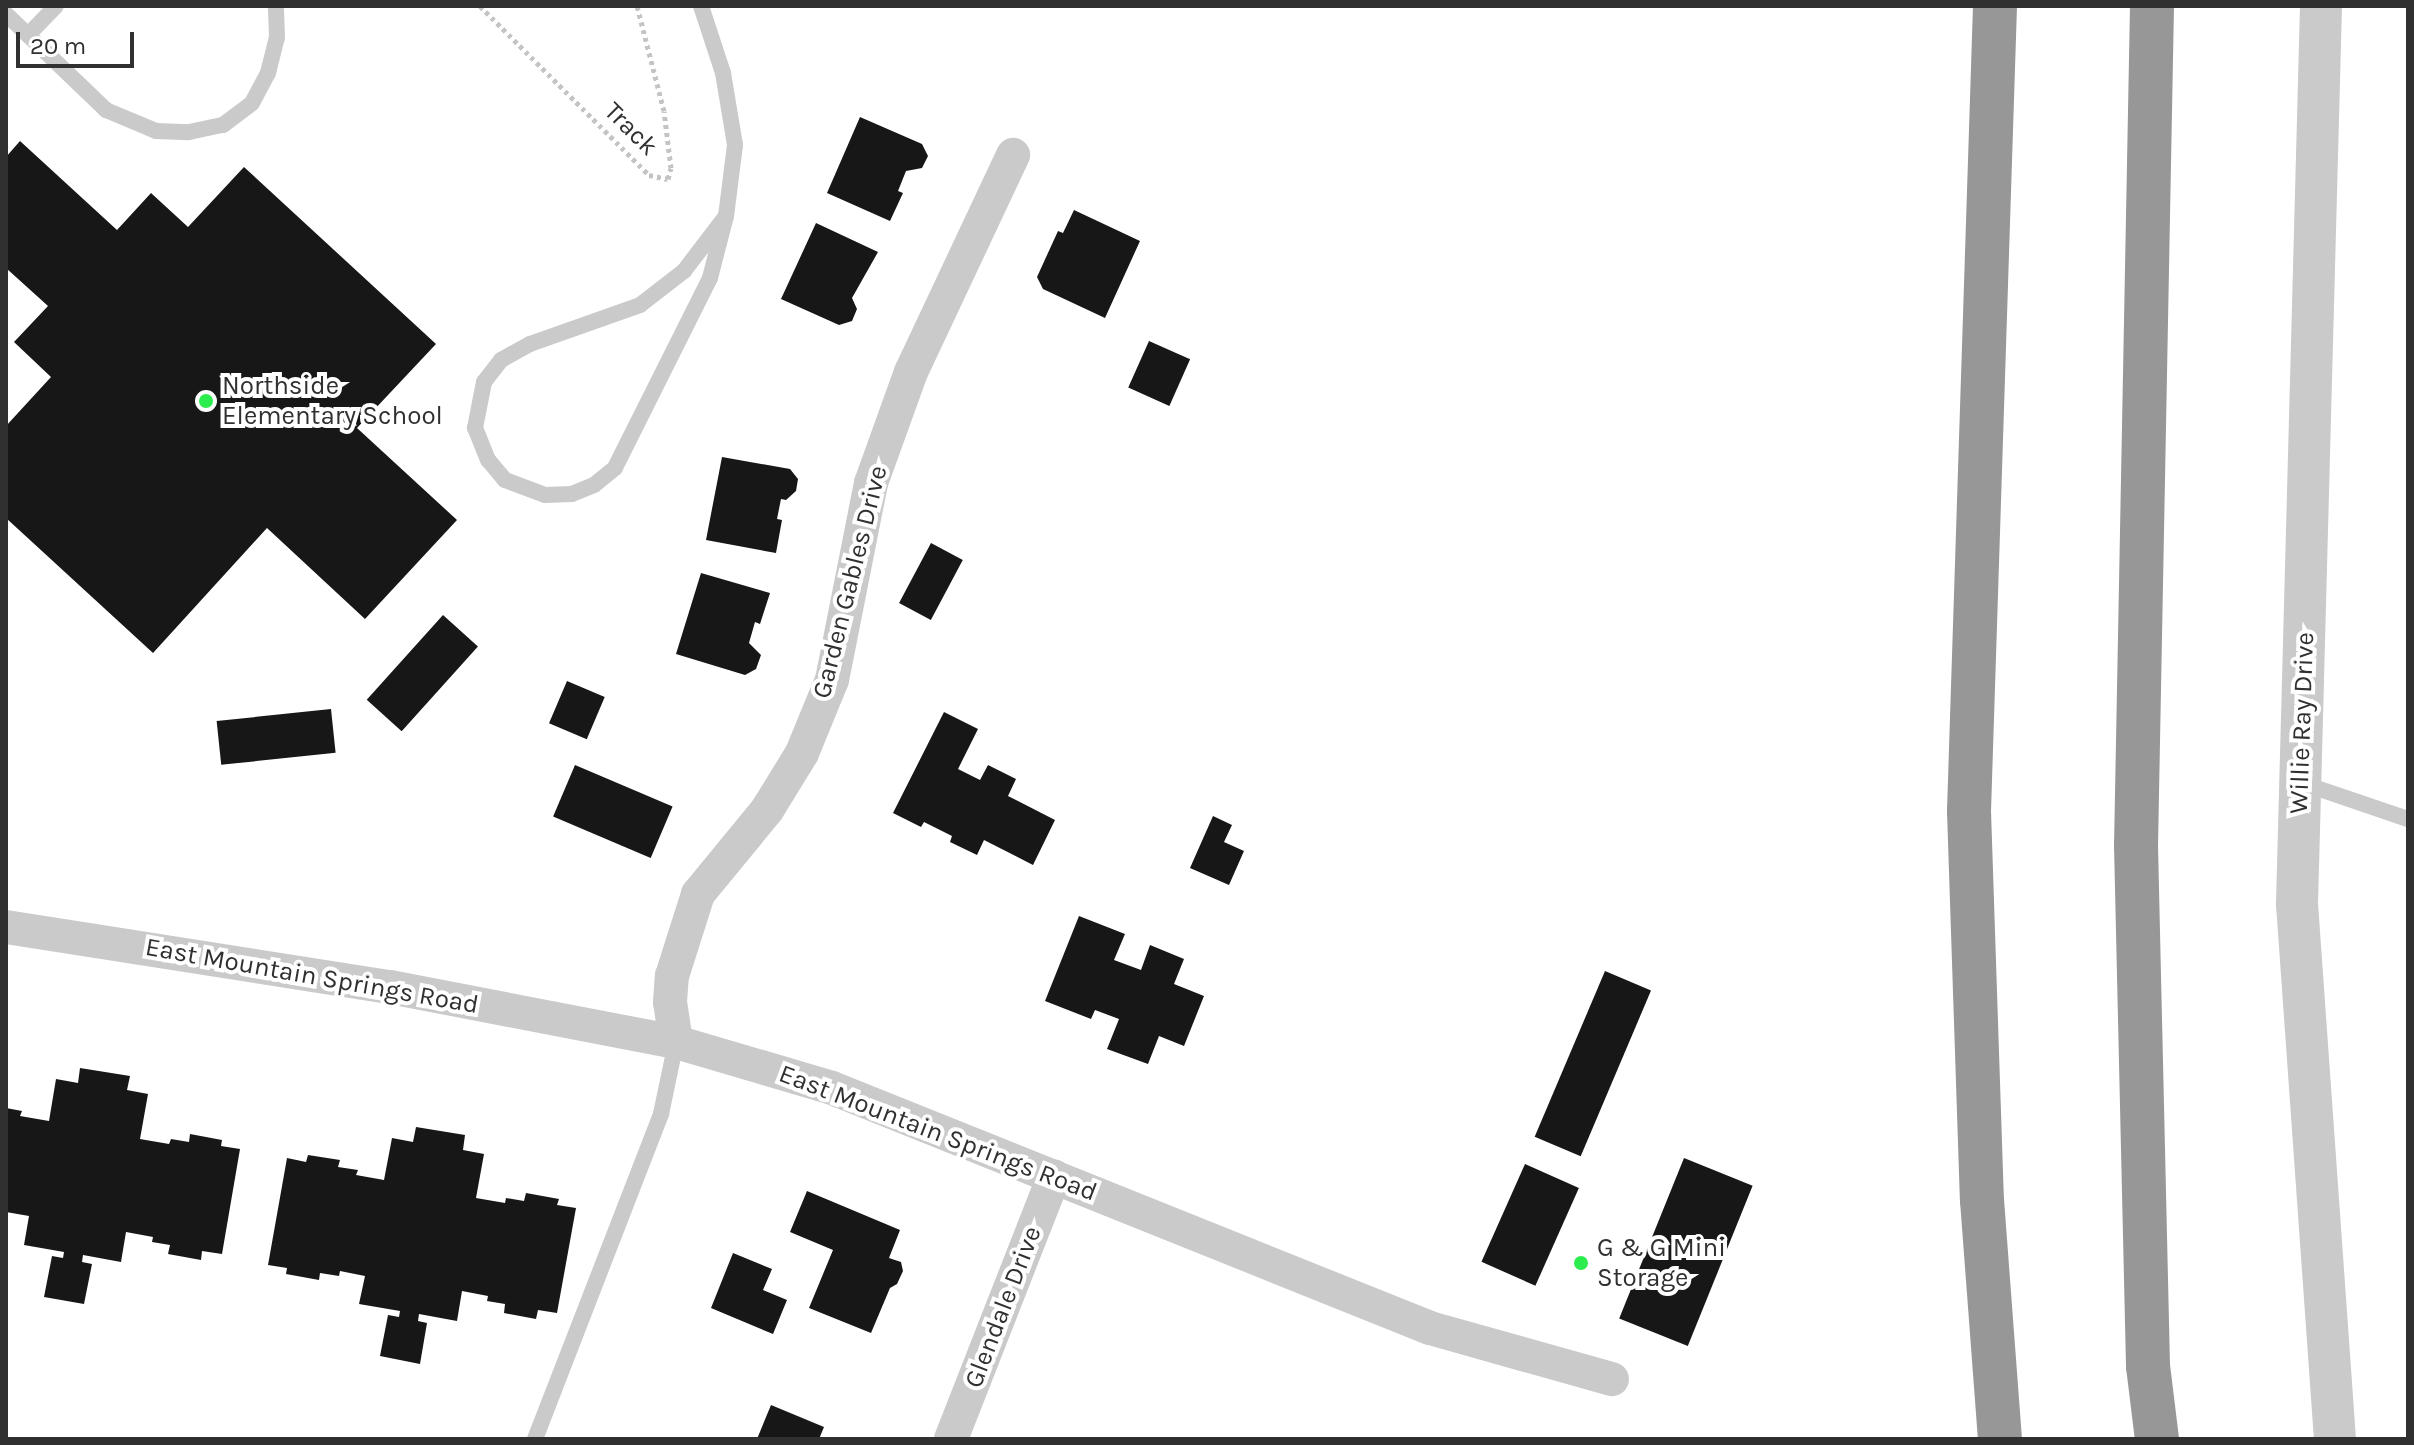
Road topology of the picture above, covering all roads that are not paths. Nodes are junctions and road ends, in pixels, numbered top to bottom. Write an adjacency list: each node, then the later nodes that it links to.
1 (56, 6): 8 (lane)
2 (276, 6): 8 (lane)
3 (701, 6): 10 (lane)
4 (1995, 6): 19 (highway)
5 (2152, 6): 20 (highway)
6 (2321, 6): 11 (street, Willie Ray Drive)
7 (6, 14): 8 (lane)
8 (28, 35)
9 (1013, 155): 14 (street, Garden Gables Drive)
10 (726, 216): 10 (lane)
11 (2301, 782): 12 (lane); 21 (street, Willie Ray Drive)
12 (2408, 819)
13 (6, 927): 14 (street, East Mountain Springs Road)
14 (676, 1042): 15 (street, East Mountain Springs Road); 17 (lane)
15 (1054, 1176): 16 (street, East Mountain Springs Road); 18 (street, Glendale Drive)
16 (1612, 1379)
17 (535, 1439)
18 (951, 1439)
19 (2000, 1439)
20 (2157, 1439)
21 (2335, 1439)

